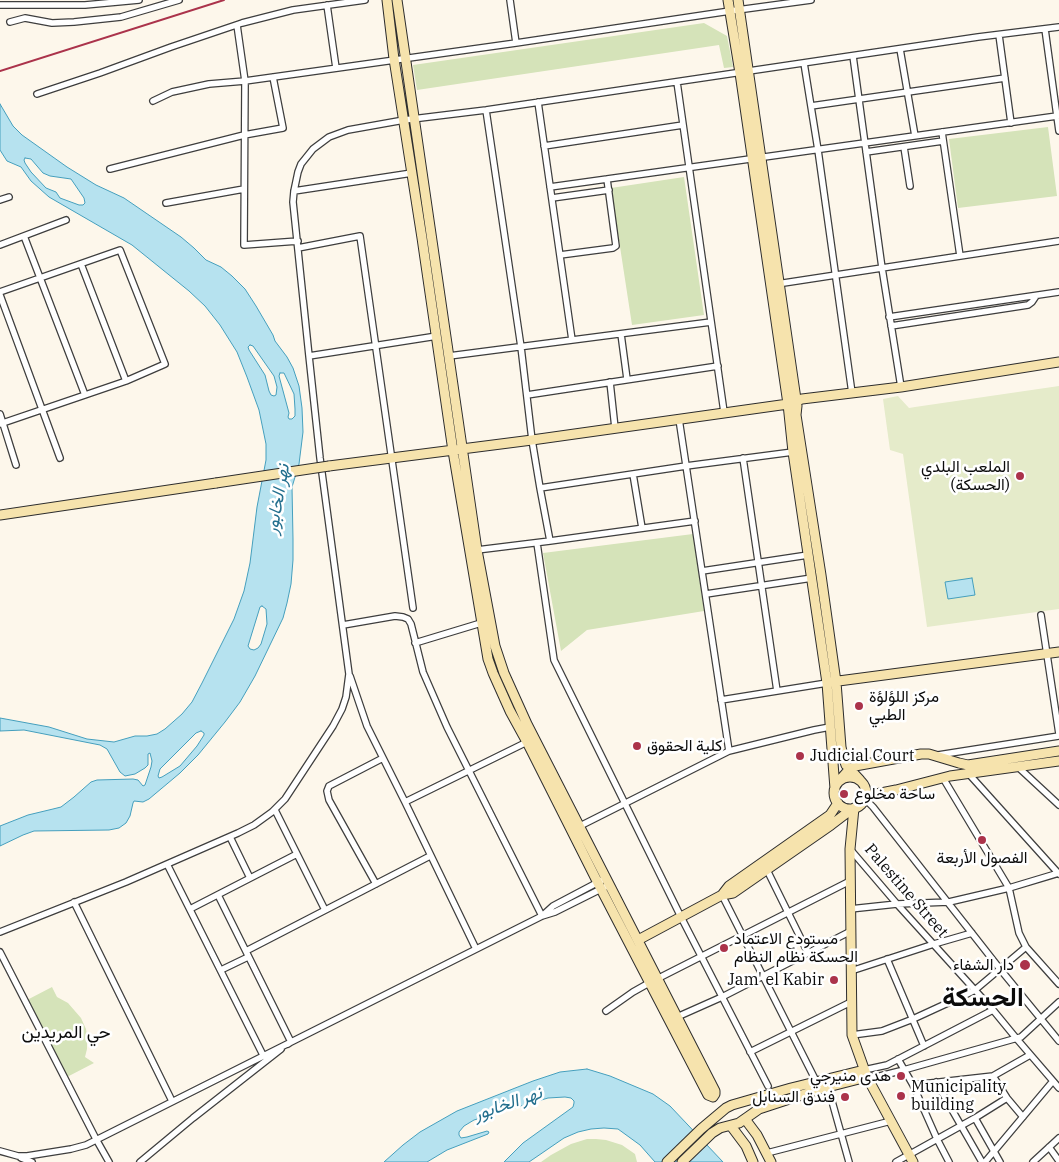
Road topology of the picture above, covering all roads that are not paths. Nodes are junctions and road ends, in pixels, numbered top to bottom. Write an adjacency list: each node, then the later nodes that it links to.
1 (139, 0): 10 (street)
2 (179, 0): 14 (street)
3 (365, 0): 11 (street)
4 (387, 0): 23 (street)
5 (397, 0): 22 (street)
6 (510, 0): 19 (street)
7 (728, 0): 13 (street)
8 (738, 0): 12 (street)
9 (811, 0): 12 (street)
10 (0, 5)
11 (327, 6): 15 (street); 25 (street)
12 (740, 10): 13 (street); 26 (street)
13 (730, 11): 19 (street); 26 (street)
14 (10, 22)
15 (237, 25): 29 (street); 32 (street)
16 (1059, 27): 17 (street)
17 (1045, 29): 18 (street); 38 (street)
18 (999, 35): 20 (street); 28 (street)
19 (516, 43): 22 (street)
20 (900, 49): 21 (street); 31 (street)
21 (853, 56): 24 (street); 33 (street)
22 (406, 58): 23 (street); 39 (street)
23 (394, 59): 25 (street); 40 (street)
24 (804, 63): 26 (street); 36 (street)
25 (336, 68): 27 (street)
26 (744, 72): 30 (street); 53 (street)
27 (273, 77): 29 (street); 45 (street)
28 (1004, 78): 31 (street); 41 (street)
29 (245, 81): 34 (street); 45 (street)
30 (677, 82): 35 (street); 42 (street)
31 (908, 92): 33 (street); 46 (street)
32 (38, 94)
33 (859, 99): 36 (street); 48 (street)
34 (153, 101)
35 (538, 102): 37 (street); 49 (street)
36 (811, 106): 51 (street)
37 (486, 110): 39 (street); 89 (street)
38 (1057, 116): 41 (street); 43 (street)
39 (415, 119): 40 (street); 91 (street)
40 (404, 120): 56 (street); 62 (street)
41 (1011, 122): 44 (street)
42 (683, 126): 49 (street); 54 (street)
43 (1059, 131)
44 (942, 132): 46 (street); 47 (street)
45 (244, 136): 55 (street); 60 (street)
46 (915, 136): 48 (street)
47 (943, 140): 50 (street); 73 (street)
48 (865, 143): 51 (street); 52 (street)
49 (544, 146): 59 (street)
50 (904, 146): 52 (street); 58 (street)
51 (818, 150): 53 (street); 76 (street)
52 (866, 152): 75 (street)
53 (757, 158): 54 (street); 78 (street)
54 (689, 168): 57 (street); 83 (street)
55 (110, 169)
56 (412, 173): 62 (street); 86 (street)
57 (607, 179): 59 (street); 61 (street)
58 (910, 186)
59 (550, 187): 64 (street)
60 (244, 189): 66 (street); 70 (street)
61 (609, 190): 64 (street); 72 (street)
62 (294, 191): 70 (street)
63 (10, 197): 65 (street)
64 (552, 198): 72 (street)
65 (0, 200)
66 (166, 204)
67 (66, 220): 68 (street)
68 (24, 236): 71 (street); 77 (street)
69 (1059, 241): 73 (street)
70 (298, 244): 88 (street); 90 (street)
71 (0, 245)
72 (560, 255): 87 (street)
73 (960, 256): 75 (street)
74 (81, 264): 77 (street); 95 (street); 95 (street)
75 (882, 268): 76 (street); 82 (street)
76 (835, 275): 78 (street); 98 (street)
77 (40, 278): 80 (street); 100 (street)
78 (775, 284): 101 (street)
79 (1059, 292): 81 (street)
80 (0, 294): 102 (street)
81 (1036, 296): 82 (street); 84 (street)
82 (889, 317): 84 (street)
83 (711, 322): 85 (street); 93 (street)
84 (891, 326): 97 (street)
85 (621, 334): 87 (street); 94 (street)
86 (436, 336): 88 (street); 109 (street)
87 (572, 340): 89 (street)
88 (377, 345): 90 (street); 113 (street)
89 (521, 347): 91 (street); 99 (street)
90 (309, 356): 133 (street)
91 (449, 356): 109 (street)
92 (1059, 362): 97 (street)
93 (718, 366): 94 (street); 103 (street)
94 (627, 379): 96 (street)
95 (126, 381): 100 (street)
96 (610, 382): 99 (street); 107 (street)
97 (901, 387): 98 (street)
98 (852, 393): 101 (street)
99 (527, 394): 108 (street)
100 (85, 395): 102 (street)
101 (792, 403): 103 (street); 110 (street); 138 (street)
102 (42, 409): 106 (street); 111 (street)
103 (724, 412): 105 (street)
104 (0, 414): 106 (street)
105 (679, 419): 107 (street); 115 (street)
106 (2, 423): 114 (street)
107 (616, 428): 108 (street)
108 (532, 440): 109 (street); 117 (street)
109 (457, 450): 113 (street); 123 (street)
110 (793, 452): 112 (street); 124 (street)
111 (60, 458)
112 (743, 458): 115 (street); 125 (street)
113 (393, 459): 118 (street, bridge); 130 (street)
114 (16, 465)
115 (686, 466): 116 (street); 119 (street)
116 (633, 474): 117 (street); 120 (street)
117 (540, 488): 121 (street)
118 (0, 515)
119 (694, 521): 120 (street); 126 (street)
120 (642, 528): 121 (street)
121 (550, 541): 122 (street)
122 (537, 543): 123 (street); 160 (street)
123 (473, 550): 132 (street); 165 (street)
124 (808, 555): 125 (street); 127 (street)
125 (758, 562): 126 (street); 128 (street)
126 (702, 571): 129 (street)
127 (812, 578): 128 (street); 138 (street)
128 (762, 586): 129 (street); 139 (street)
129 (706, 594): 140 (street)
130 (413, 608)
131 (1041, 615): 136 (street)
132 (481, 623): 134 (street); 143 (street)
133 (343, 625): 134 (street); 137 (street)
134 (415, 643): 153 (street)
135 (1059, 652): 136 (street)
136 (1047, 653): 138 (street); 142 (street)
137 (349, 674): 148 (street); 164 (street)
138 (832, 682): 139 (street); 141 (street); 144 (street)
139 (777, 691): 140 (street)
140 (721, 700): 145 (street)
141 (830, 727): 145 (street); 157 (street)
142 (1059, 735): 147 (street)
143 (527, 742): 153 (street); 177 (street)
144 (841, 747): 150 (street); 152 (street)
145 (729, 751): 160 (street)
146 (1059, 751): 147 (street)
147 (934, 756): 150 (street)
148 (383, 758): 159 (street); 176 (street)
149 (1058, 762): 151 (street)
150 (859, 765): 152 (street)
151 (1018, 767): 154 (street); 162 (street)
152 (850, 770): 156 (street); 157 (street)
153 (469, 771): 159 (street); 188 (street)
154 (968, 773): 155 (street); 172 (street)
155 (943, 778): 158 (street); 178 (street)
156 (860, 780): 157 (street); 158 (street)
157 (837, 785): 161 (street)
158 (865, 798): 163 (street); 182 (street)
159 (405, 802): 169 (street)
160 (624, 803): 165 (street); 189 (street)
161 (838, 803): 163 (street); 180 (street)
162 (1059, 806)
163 (853, 808): 167 (street); 171 (street)
164 (275, 810): 166 (street); 168 (street)
165 (580, 826): 175 (street)
166 (230, 837): 170 (street); 173 (street)
167 (850, 848): 174 (street); 183 (street, Palestine Street)
168 (297, 854): 173 (street); 186 (street)
169 (430, 856): 176 (street); 197 (street)
170 (167, 864): 181 (street); 184 (street)
171 (767, 870): 180 (street); 187 (street)
172 (1059, 873): 178 (street)
173 (250, 878): 179 (street)
174 (850, 881): 185 (street); 187 (street)
175 (608, 882): 177 (street); 194 (street)
176 (376, 884): 186 (street)
177 (599, 886): 188 (street); 207 (street)
178 (1009, 888): 182 (street); 196 (street)
179 (218, 895): 184 (street); 200 (street)
180 (722, 895): 189 (street); 193 (street)
181 (74, 902): 191 (street); 238 (street)
182 (949, 902): 183 (street); 192 (street)
183 (897, 904): 185 (street); 195 (street, Palestine Street)
184 (190, 909): 204 (street)
185 (850, 909): 190 (street)
186 (325, 910): 200 (street)
187 (788, 913): 193 (street); 199 (street)
188 (542, 916): 197 (street)
189 (681, 917): 194 (street); 201 (street)
190 (851, 931): 199 (street); 205 (street)
191 (0, 932)
192 (972, 933): 195 (street); 203 (street)
193 (743, 936): 201 (street); 206 (street)
194 (638, 940): 207 (street)
195 (934, 944): 202 (street); 209 (street, Palestine Street)
196 (1026, 947): 203 (street); 208 (street)
197 (476, 949): 222 (street)
198 (0, 952): 248 (street)
199 (808, 953): 206 (street)
200 (247, 954): 204 (street); 222 (street)
201 (701, 957): 207 (street); 210 (street)
202 (887, 959): 205 (street); 216 (street)
203 (1000, 969): 209 (street); 217 (street)
204 (220, 970): 225 (street)
205 (851, 971): 211 (street)
206 (763, 976): 210 (street); 218 (street)
207 (653, 981): 214 (street); 215 (street); 215 (street)
208 (1059, 984)
209 (975, 990): 213 (street, Palestine Street); 216 (street)
210 (722, 997): 215 (street); 224 (street)
211 (851, 1002): 218 (street); 219 (street)
212 (1059, 1002): 217 (street)
213 (993, 1010): 220 (street, Palestine Street); 223 (street)
214 (606, 1011)
215 (677, 1017)
216 (913, 1019): 219 (street); 223 (street)
217 (1042, 1019): 220 (street); 221 (street)
218 (792, 1031): 224 (street); 235 (street)
219 (852, 1035): 229 (street)
220 (1016, 1038): 226 (street, Palestine Street); 228 (street)
221 (1059, 1041)
222 (291, 1042): 225 (street); 258 (street)
223 (924, 1046): 227 (street)
224 (750, 1052): 234 (street)
225 (263, 1055): 238 (street)
226 (1030, 1055): 230 (street); 231 (street, Palestine Street)
227 (898, 1059): 228 (street); 229 (street)
228 (904, 1069): 229 (street); 233 (street)
229 (866, 1073): 235 (street); 242 (street)
230 (993, 1076): 232 (street); 237 (street)
231 (1053, 1081): 236 (street, Palestine Street); 239 (street)
232 (936, 1082): 233 (street); 244 (street)
233 (913, 1085): 247 (street)
234 (768, 1086)
235 (822, 1086): 241 (street); 245 (street); 259 (street)
236 (1059, 1088)
237 (1008, 1098): 239 (street); 240 (street)
238 (172, 1101): 248 (street)
239 (1023, 1117): 251 (street)
240 (975, 1118): 244 (street); 251 (street)
241 (745, 1119): 243 (street); 253 (street)
242 (891, 1121): 245 (street); 254 (street)
243 (731, 1126): 260 (street); 261 (street)
244 (961, 1126): 247 (street); 266 (street)
245 (841, 1134): 253 (street); 263 (street)
246 (1059, 1138): 249 (street)
247 (937, 1139): 254 (street); 265 (street)
248 (96, 1140): 252 (street); 257 (street)
249 (1049, 1147): 255 (street); 268 (street)
250 (0, 1151): 252 (street)
251 (994, 1152): 266 (street); 267 (street)
252 (7, 1153): 256 (street)
253 (767, 1153): 262 (street)
254 (911, 1159): 264 (street)
255 (1059, 1161)
256 (32, 1162)
257 (109, 1162)
258 (140, 1162)
259 (667, 1162)
260 (682, 1162)
261 (753, 1162)
262 (771, 1162)
263 (848, 1162)
264 (896, 1162)
265 (949, 1162)
266 (984, 1162)
267 (1000, 1162)
268 (1033, 1162)

